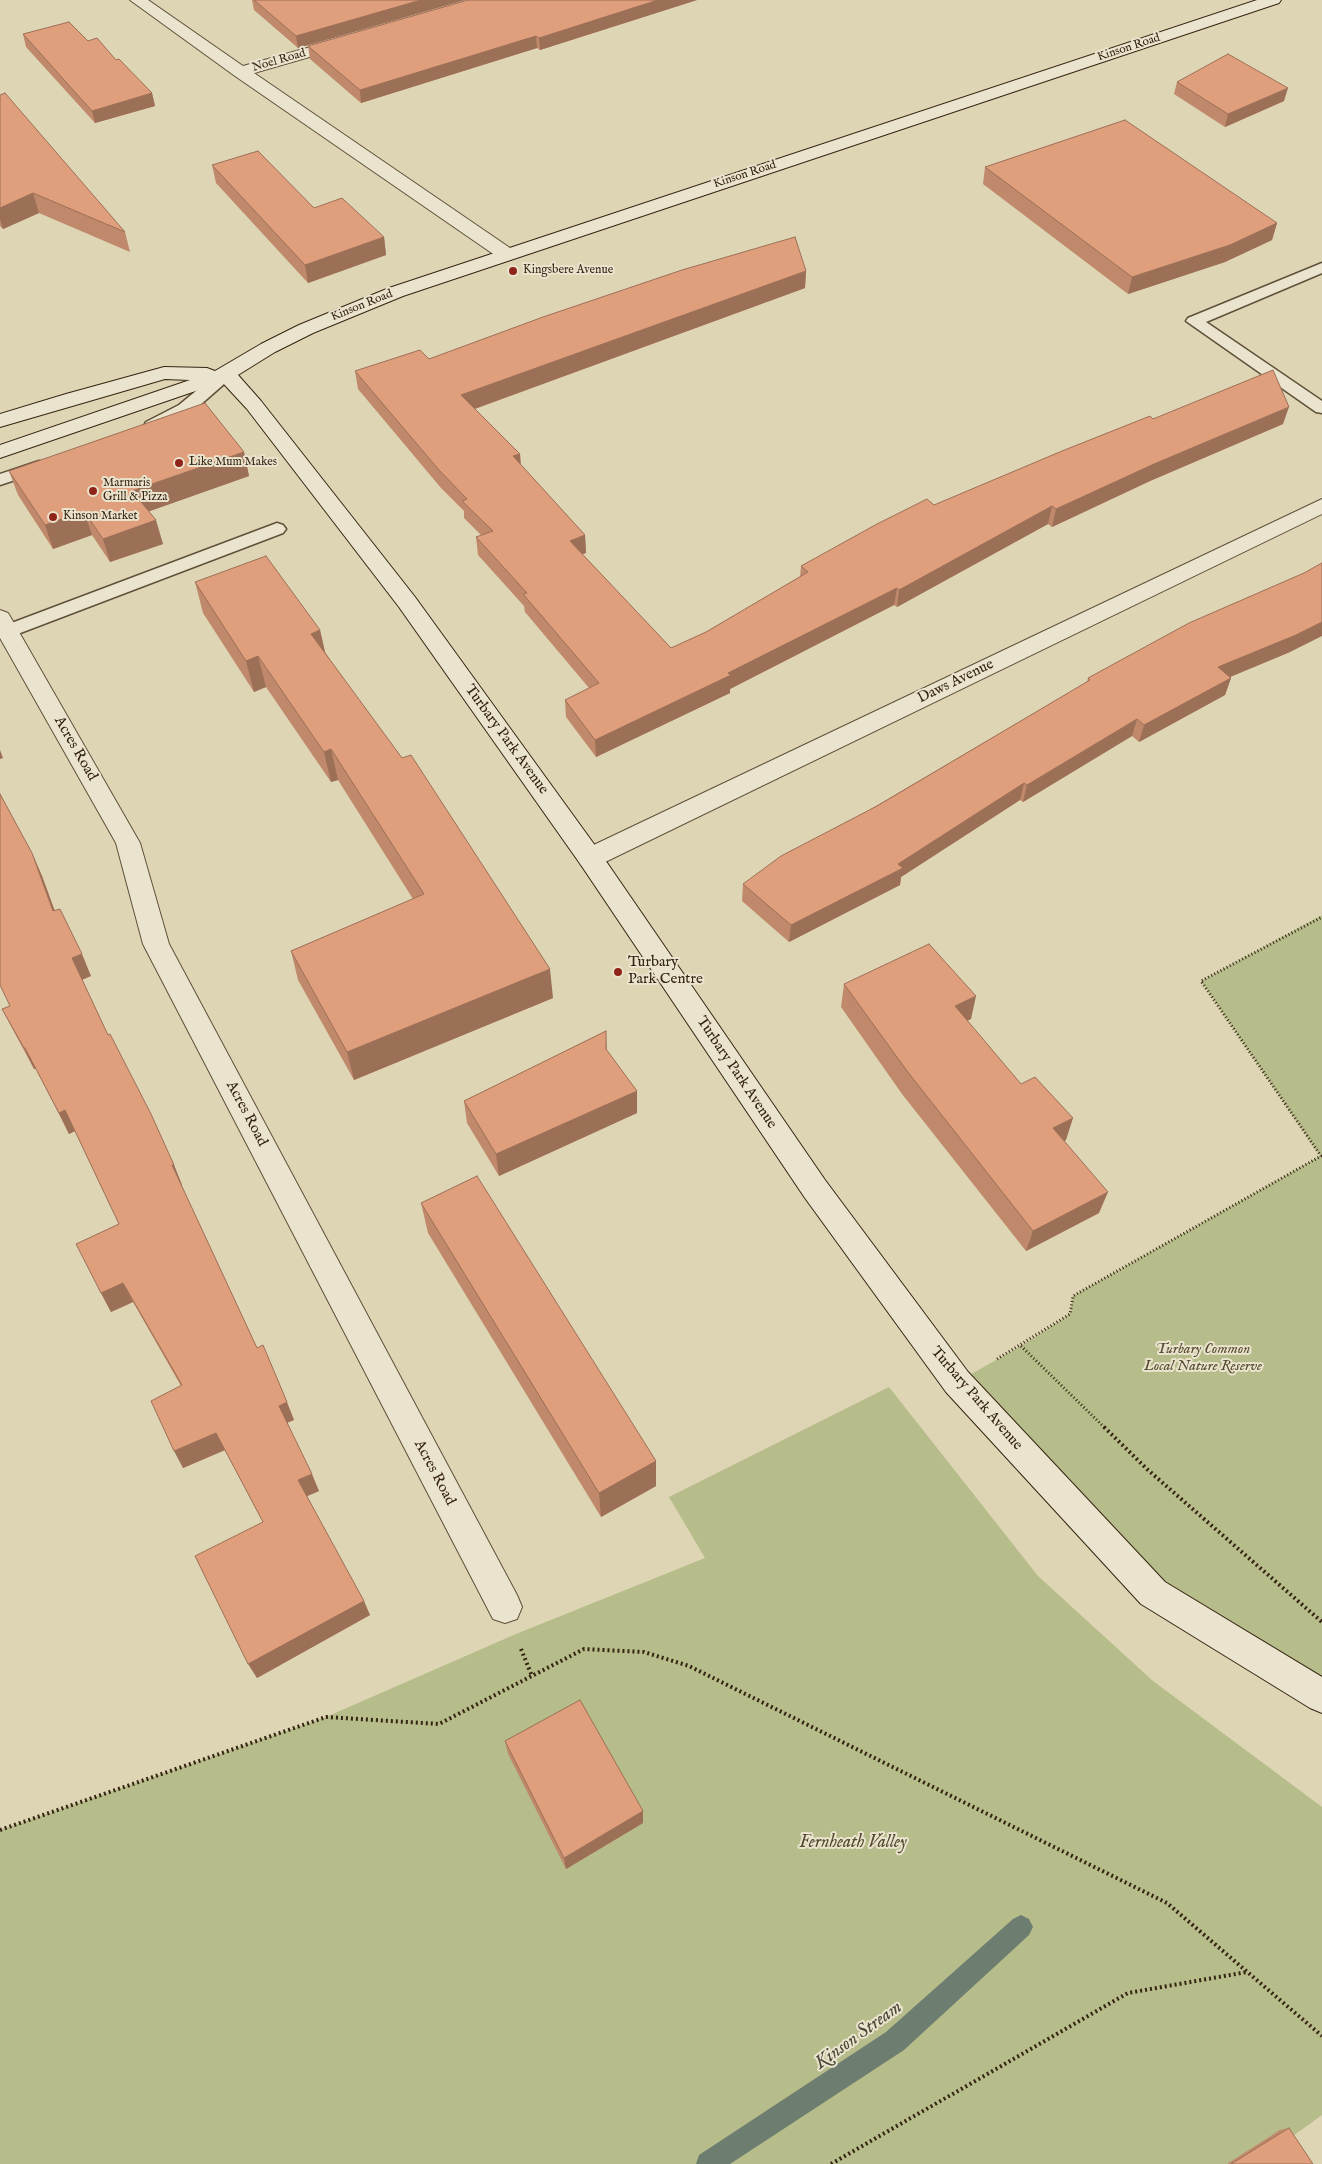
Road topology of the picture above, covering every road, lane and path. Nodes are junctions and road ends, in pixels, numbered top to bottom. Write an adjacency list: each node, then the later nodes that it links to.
1 (138, 0): 4 (street)
2 (1273, 0): 5 (street, Kinson Road)
3 (355, 39): 4 (street, Noel Road)
4 (241, 72): 5 (street)
5 (506, 254): 7 (street, Kinson Road)
6 (1322, 268): 8 (lane)
7 (226, 374): 9 (street); 10 (lane); 11 (street, Kinson Road); 17 (street, Turbary Park Avenue)
8 (1322, 408)
9 (0, 421)
10 (136, 432)
11 (0, 452)
12 (54, 460): 13 (lane)
13 (0, 480)
14 (1322, 506): 17 (street, Daws Avenue)
15 (277, 529): 16 (lane)
16 (4, 625): 21 (street, Acres Road)
17 (590, 858): 20 (street, Turbary Park Avenue)
18 (1322, 917): 19 (path)
19 (1021, 1346): 20 (path); 22 (path)
20 (957, 1382): 23 (street, Turbary Park Avenue)
21 (505, 1607)
22 (1322, 1622)
23 (1322, 1696)
24 (0, 1830): 25 (path)
25 (1247, 1972): 26 (path); 27 (path)
26 (1322, 2036)
27 (831, 2164)

